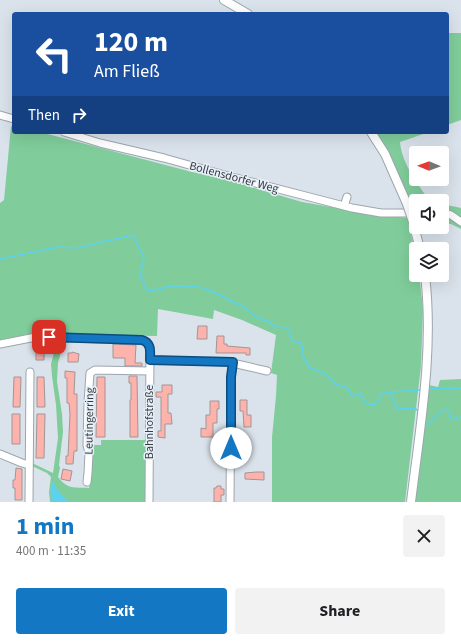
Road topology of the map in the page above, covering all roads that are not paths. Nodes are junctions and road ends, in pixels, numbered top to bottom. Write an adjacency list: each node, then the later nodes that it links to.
1 (224, 0): 2 (main road)
2 (245, 12)
3 (0, 115): 4 (street)
4 (12, 118)
5 (71, 134): 8 (street, Bollensdorfer Weg)
6 (372, 134): 12 (main road, bridge)
7 (347, 197): 8 (street)
8 (344, 206): 9 (street, Bollensdorfer Weg)
9 (406, 213)
10 (449, 214): 11 (street)
11 (461, 222)
12 (418, 242)
13 (426, 282): 26 (main road)
14 (0, 344): 15 (street, Bahnhofstraße)
15 (150, 360): 16 (street); 17 (street, Bahnhofstraße)
16 (233, 362): 18 (street); 25 (street)
17 (150, 371): 22 (street, Leutingerring); 24 (street, Bahnhofstraße)
18 (268, 371)
19 (30, 372): 21 (street)
20 (0, 454): 21 (street)
21 (29, 465): 23 (street)
22 (87, 482)
23 (29, 502)
24 (149, 502)
25 (230, 502)
26 (410, 502)

